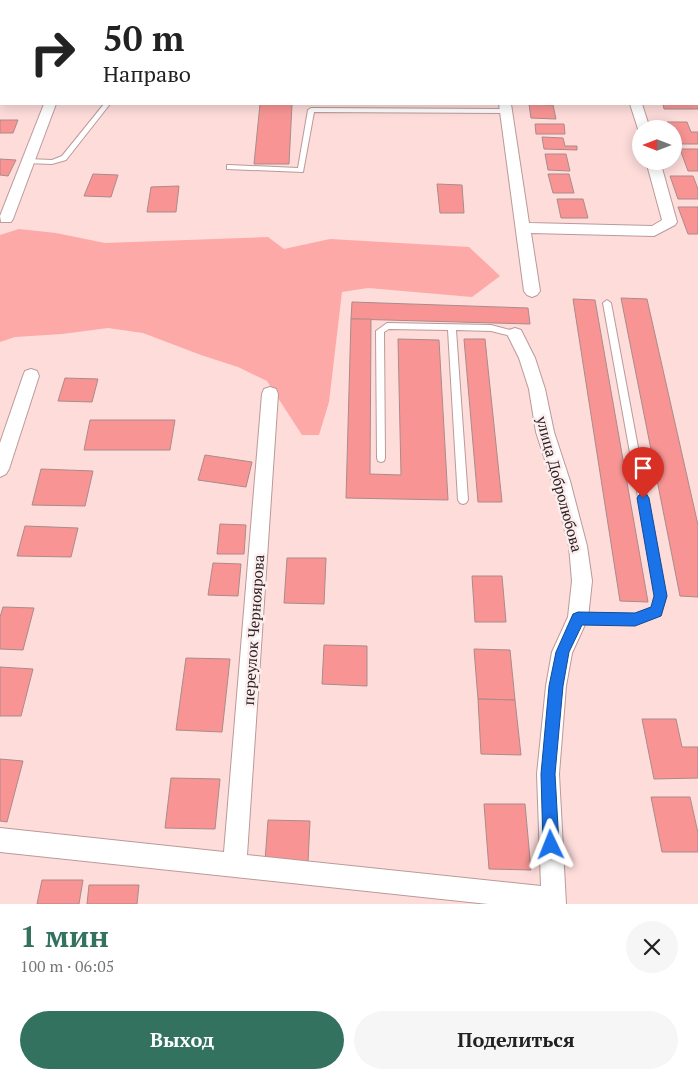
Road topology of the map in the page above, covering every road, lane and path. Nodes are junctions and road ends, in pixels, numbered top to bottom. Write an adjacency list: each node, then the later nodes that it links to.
1 (50, 105): 6 (street)
2 (105, 105): 6 (lane)
3 (636, 105): 5 (street)
4 (505, 107): 7 (lane); 10 (street)
5 (641, 120)
6 (28, 161): 9 (street)
7 (229, 167)
8 (656, 170): 10 (street)
9 (6, 218)
10 (523, 228): 11 (street)
11 (532, 291)
12 (607, 303): 20 (lane)
13 (452, 327): 14 (lane); 17 (lane); 19 (lane)
14 (515, 334): 20 (street, улица Добролюбова)
15 (31, 376): 18 (street)
16 (270, 394): 22 (street, переулок Черноярова)
17 (381, 458)
18 (0, 470)
19 (463, 500)
20 (578, 618): 23 (street, улица Добролюбова)
21 (0, 840): 22 (street)
22 (235, 865): 23 (street)
23 (554, 902)

